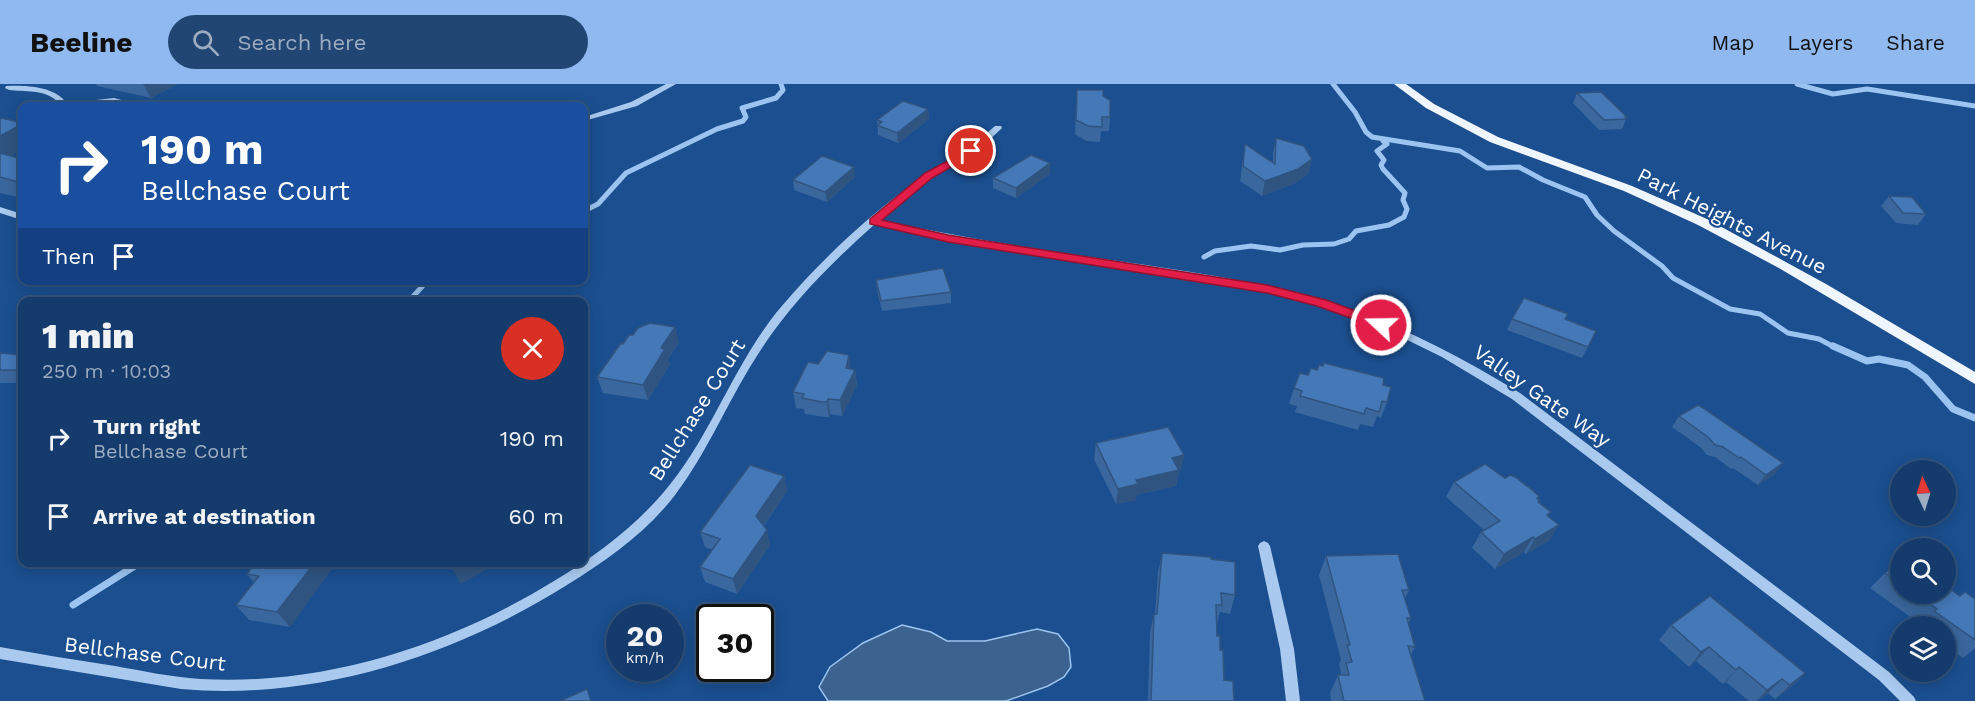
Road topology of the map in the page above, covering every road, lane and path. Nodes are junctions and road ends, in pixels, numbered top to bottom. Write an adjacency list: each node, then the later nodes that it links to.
1 (672, 84): 8 (street)
2 (1399, 84): 13 (main road, Park Heights Avenue)
3 (10, 86): 4 (street); 5 (street)
4 (0, 93)
5 (60, 102)
6 (101, 102): 7 (street)
7 (123, 102)
8 (588, 118)
9 (998, 128): 12 (street, Bellchase Court)
10 (0, 210): 11 (street)
11 (18, 216)
12 (874, 221): 15 (street, Bellchase Court); 19 (street, Valley Gate Way)
13 (1975, 379)
14 (1264, 546): 18 (street)
15 (588, 566)
16 (586, 567): 17 (street, Bellchase Court)
17 (0, 653)
18 (1293, 701)
19 (1910, 701)

